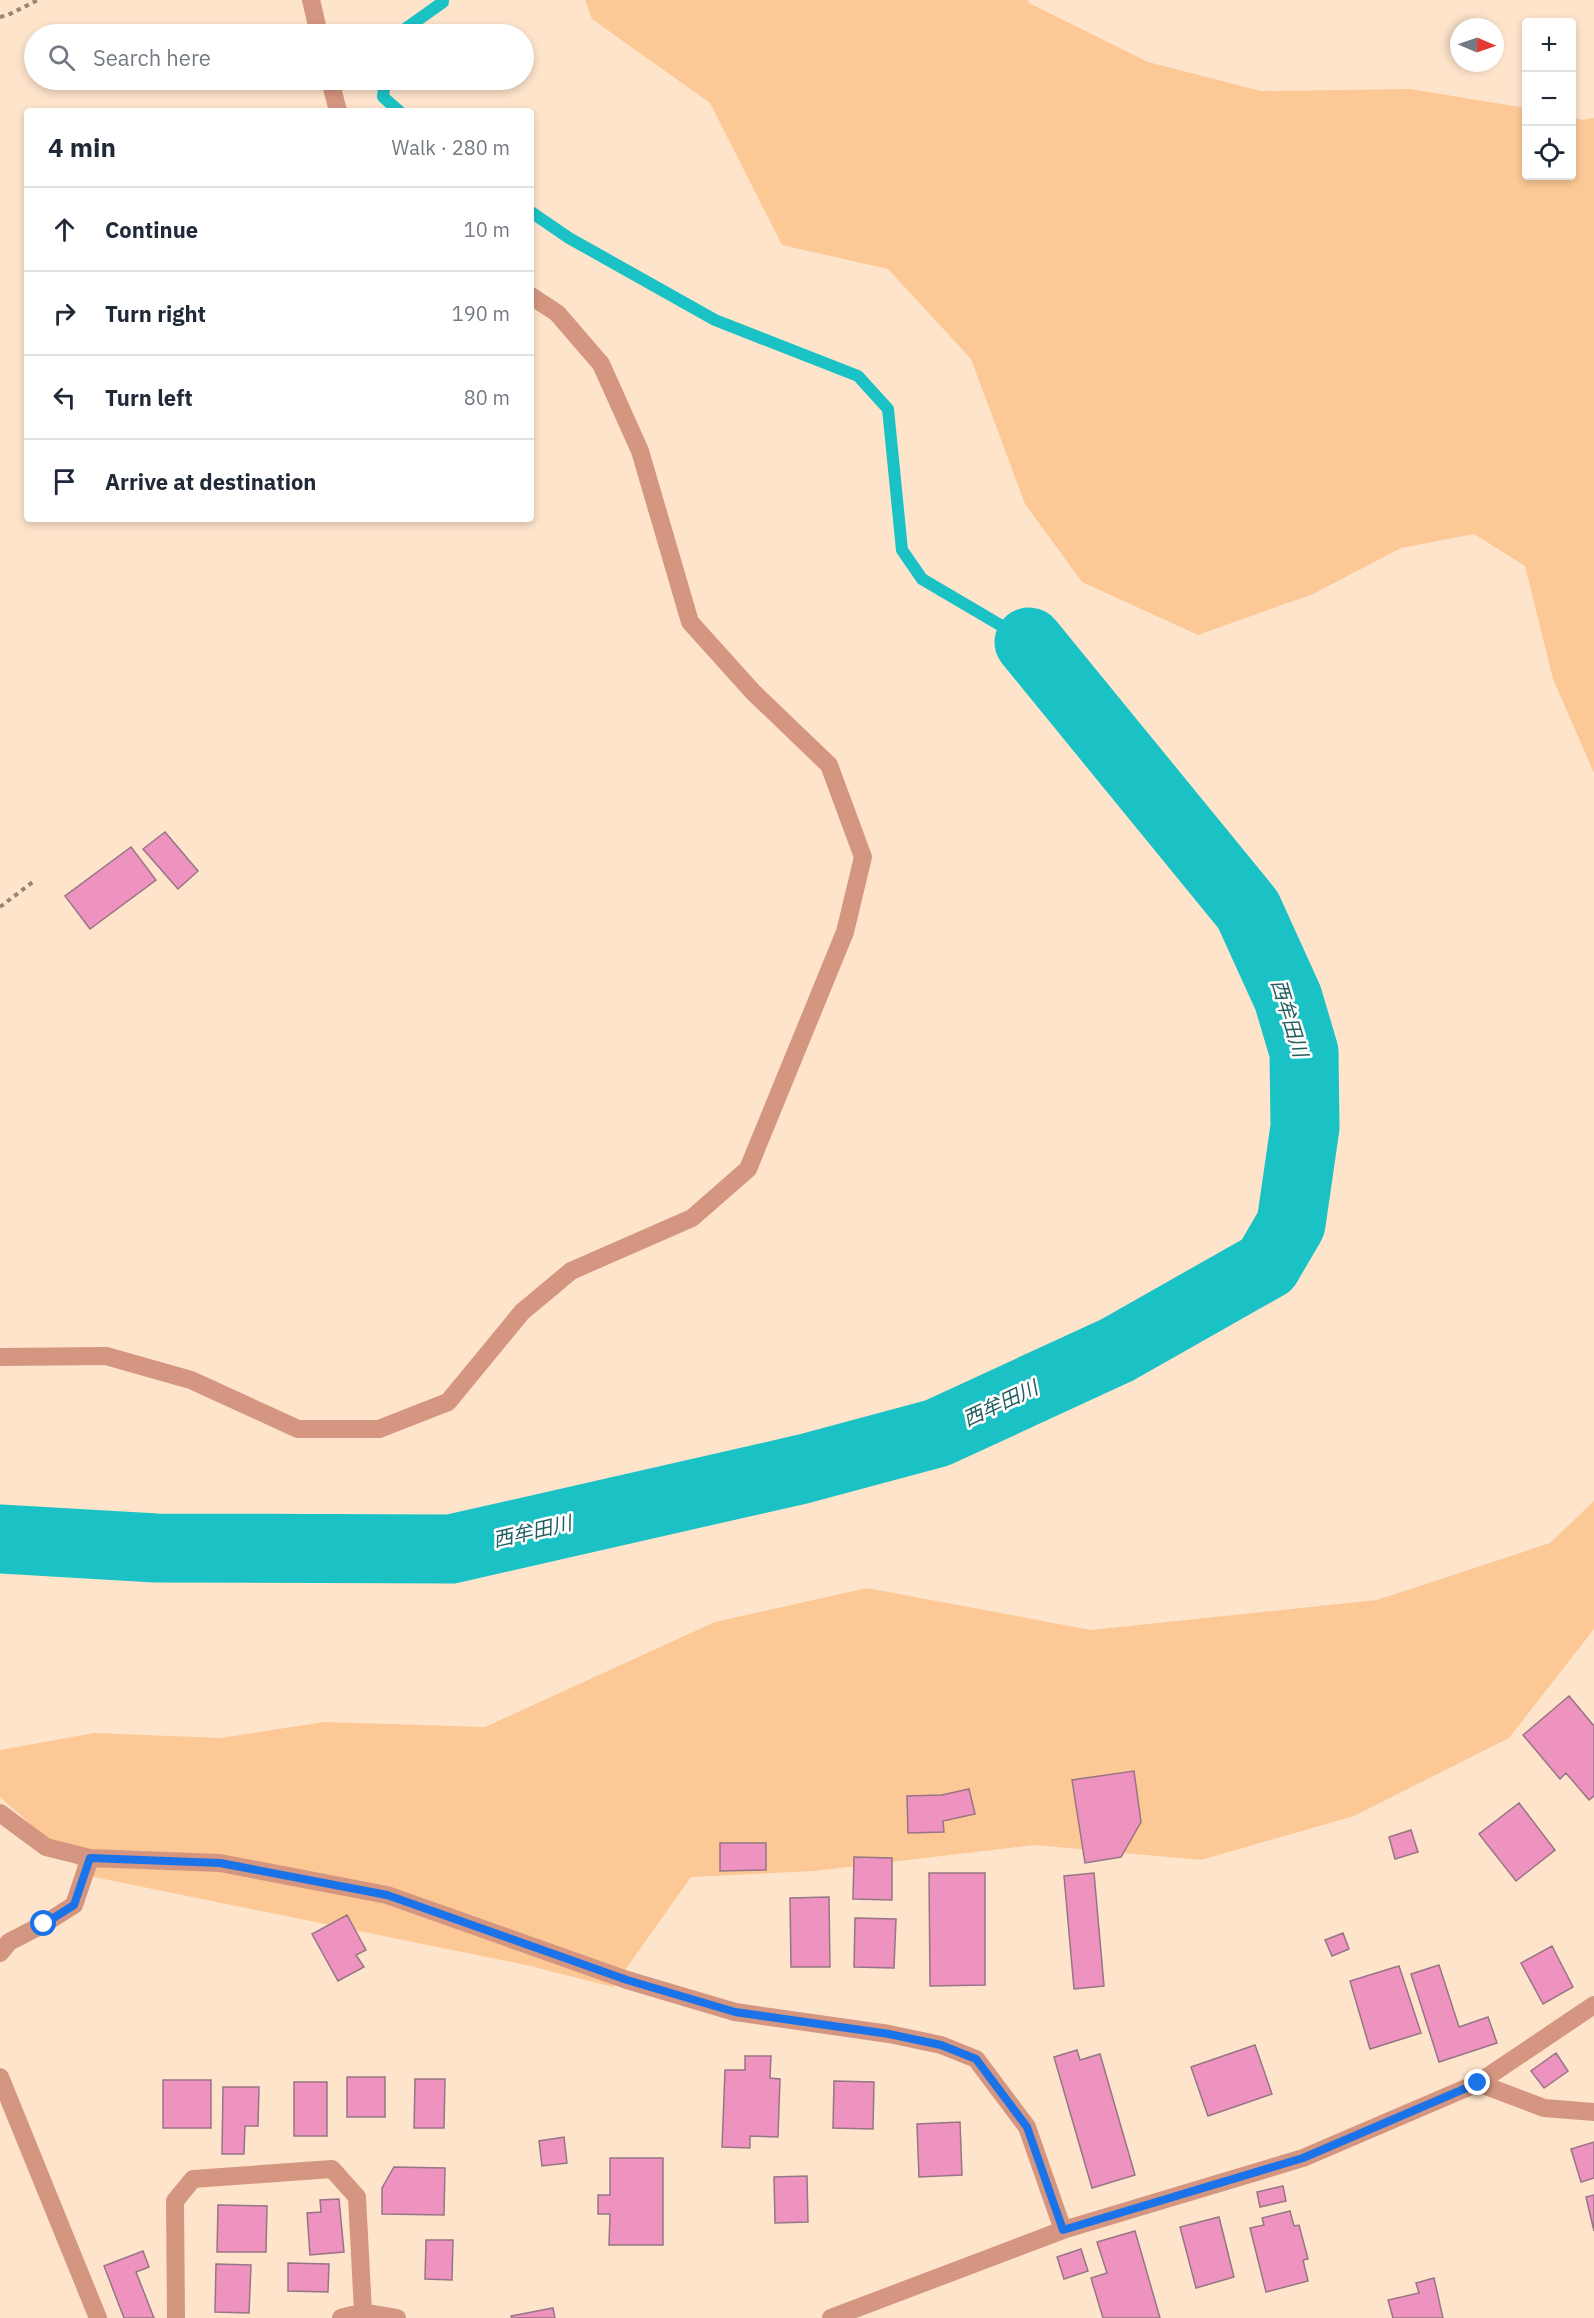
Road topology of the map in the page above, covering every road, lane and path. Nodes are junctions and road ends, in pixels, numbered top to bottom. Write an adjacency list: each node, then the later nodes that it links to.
1 (38, 0): 3 (path)
2 (311, 0): 4 (street)
3 (0, 17)
4 (317, 24)
5 (333, 90): 6 (street)
6 (337, 108)
7 (534, 298): 10 (street)
8 (34, 881): 9 (path)
9 (0, 908)
10 (0, 1358)
11 (0, 1813): 12 (street)
12 (90, 1858): 13 (street); 18 (street)
13 (0, 1953)
14 (1594, 2005): 16 (street)
15 (0, 2077): 20 (street)
16 (1478, 2083): 17 (street); 18 (street)
17 (1594, 2112)
18 (1063, 2230): 24 (street)
19 (363, 2312): 21 (street); 22 (street); 23 (street)
20 (98, 2318)
21 (176, 2318)
22 (341, 2318)
23 (397, 2318)
24 (831, 2318)

